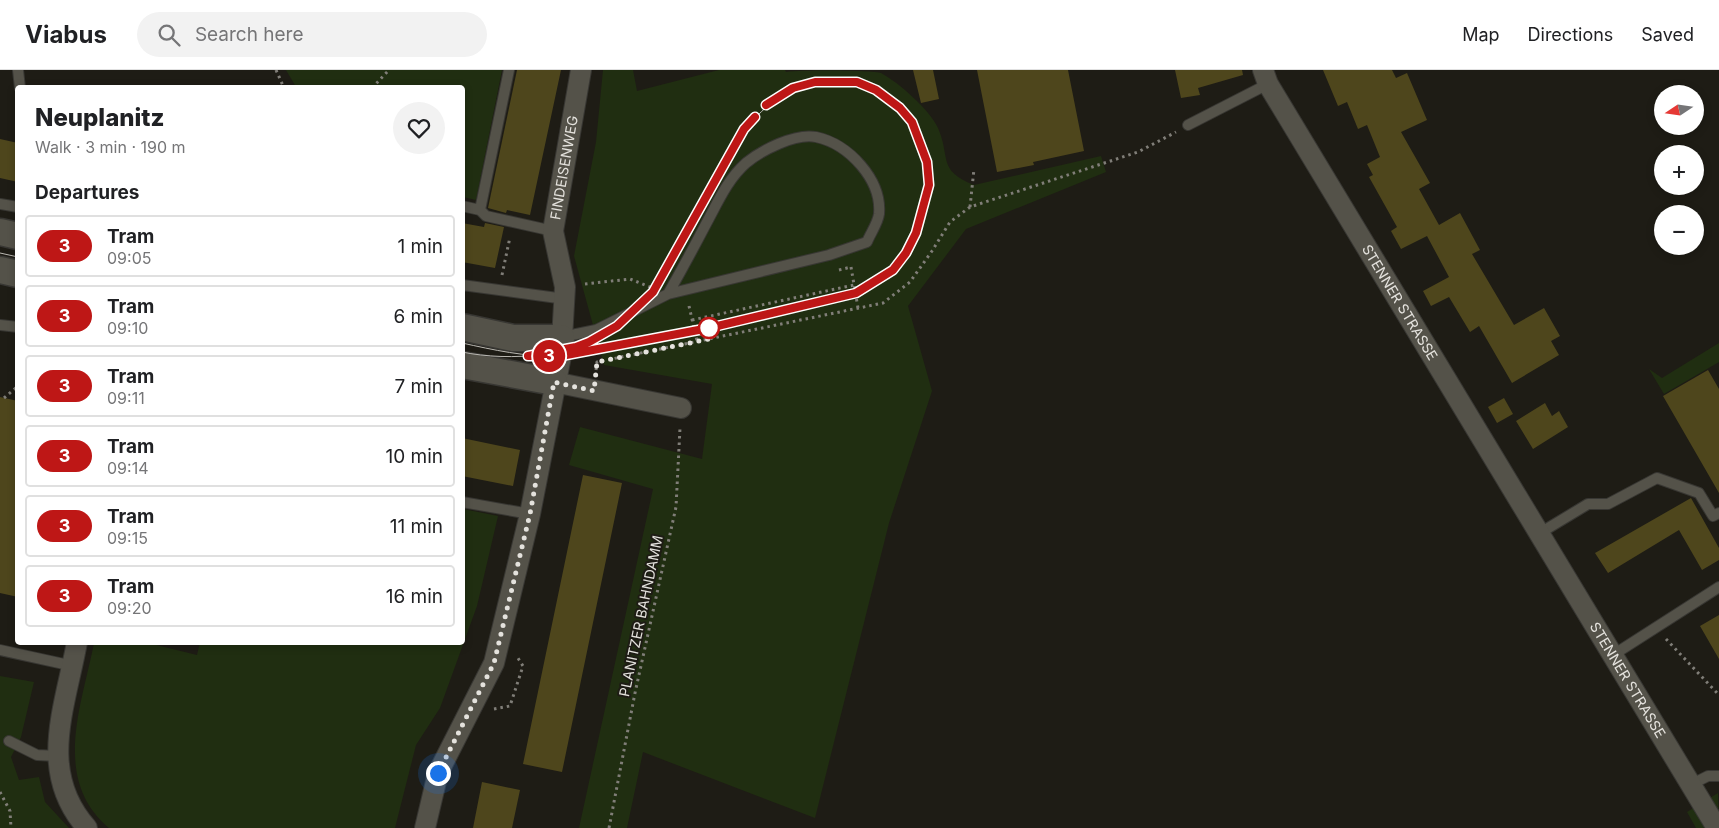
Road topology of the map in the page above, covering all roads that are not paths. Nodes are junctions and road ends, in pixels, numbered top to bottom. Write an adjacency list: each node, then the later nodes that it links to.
1 (18, 70): 5 (lane)
2 (509, 70): 10 (lane)
3 (581, 70): 11 (street, FINDEISENWEG)
4 (1266, 77): 6 (lane); 29 (street, STENNER STRASSE)
5 (20, 85)
6 (1188, 125)
7 (0, 204): 8 (lane)
8 (15, 206)
9 (465, 207): 10 (lane)
10 (480, 210): 11 (lane)
11 (553, 231): 17 (street, FINDEISENWEG)
12 (0, 232): 13 (street)
13 (15, 235)
14 (0, 270): 15 (street)
15 (15, 273)
16 (465, 286): 17 (lane)
17 (565, 293): 22 (street, FINDEISENWEG)
18 (668, 294): 18 (lane); 22 (lane)
19 (0, 324): 20 (lane)
20 (15, 326)
21 (465, 328): 22 (street)
22 (561, 338): 24 (street, FINDEISENWEG)
23 (465, 366): 24 (street)
24 (554, 382): 25 (street); 28 (street, FINDEISENWEG)
25 (681, 408)
26 (465, 503): 28 (lane)
27 (1719, 513): 29 (lane)
28 (530, 514): 40 (street, FINDEISENWEG)
29 (1540, 533): 33 (street, STENNER STRASSE)
30 (1719, 587): 33 (lane)
31 (76, 645): 34 (street)
32 (0, 650): 34 (lane)
33 (1613, 655): 38 (street, STENNER STRASSE)
34 (73, 666): 36 (street)
35 (9, 741): 36 (lane)
36 (56, 756): 39 (street)
37 (1719, 776): 38 (lane)
38 (1690, 785): 41 (street, STENNER STRASSE)
39 (87, 828)
40 (425, 828)
41 (1717, 828)

